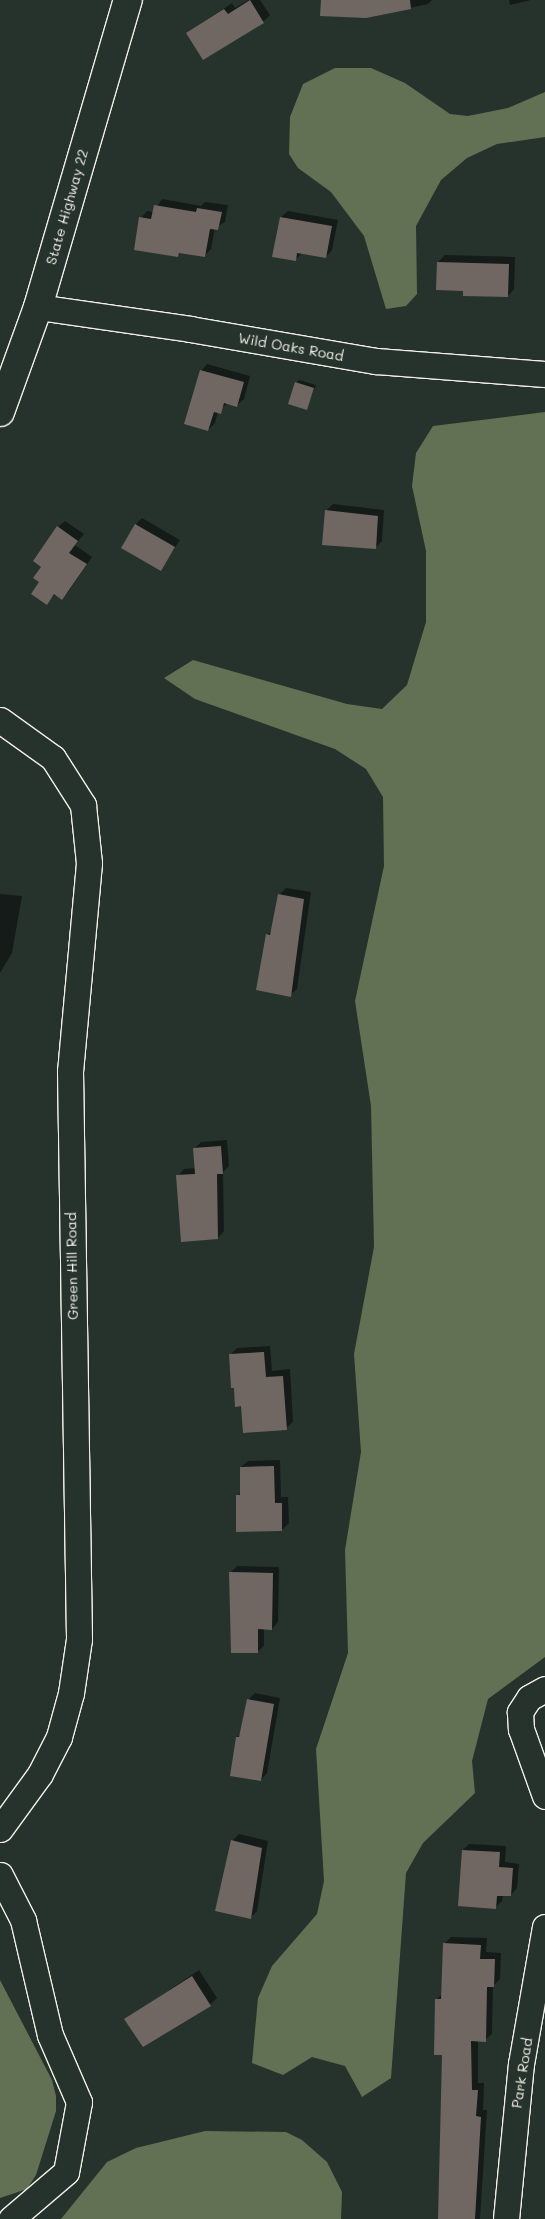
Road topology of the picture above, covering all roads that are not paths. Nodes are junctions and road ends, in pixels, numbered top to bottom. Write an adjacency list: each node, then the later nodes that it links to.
1 (128, 0): 2 (main road, State Highway 22)
2 (38, 307): 3 (street, Wild Oaks Road); 4 (main road, State Highway 22)
3 (545, 374)
4 (0, 412)
5 (0, 720): 8 (street, Green Hill Road)
6 (545, 1689): 7 (street)
7 (545, 1796)
8 (0, 1829)
9 (0, 1875): 11 (street)
10 (545, 1927): 12 (street, Park Road)
11 (11, 2219)
12 (506, 2219)

